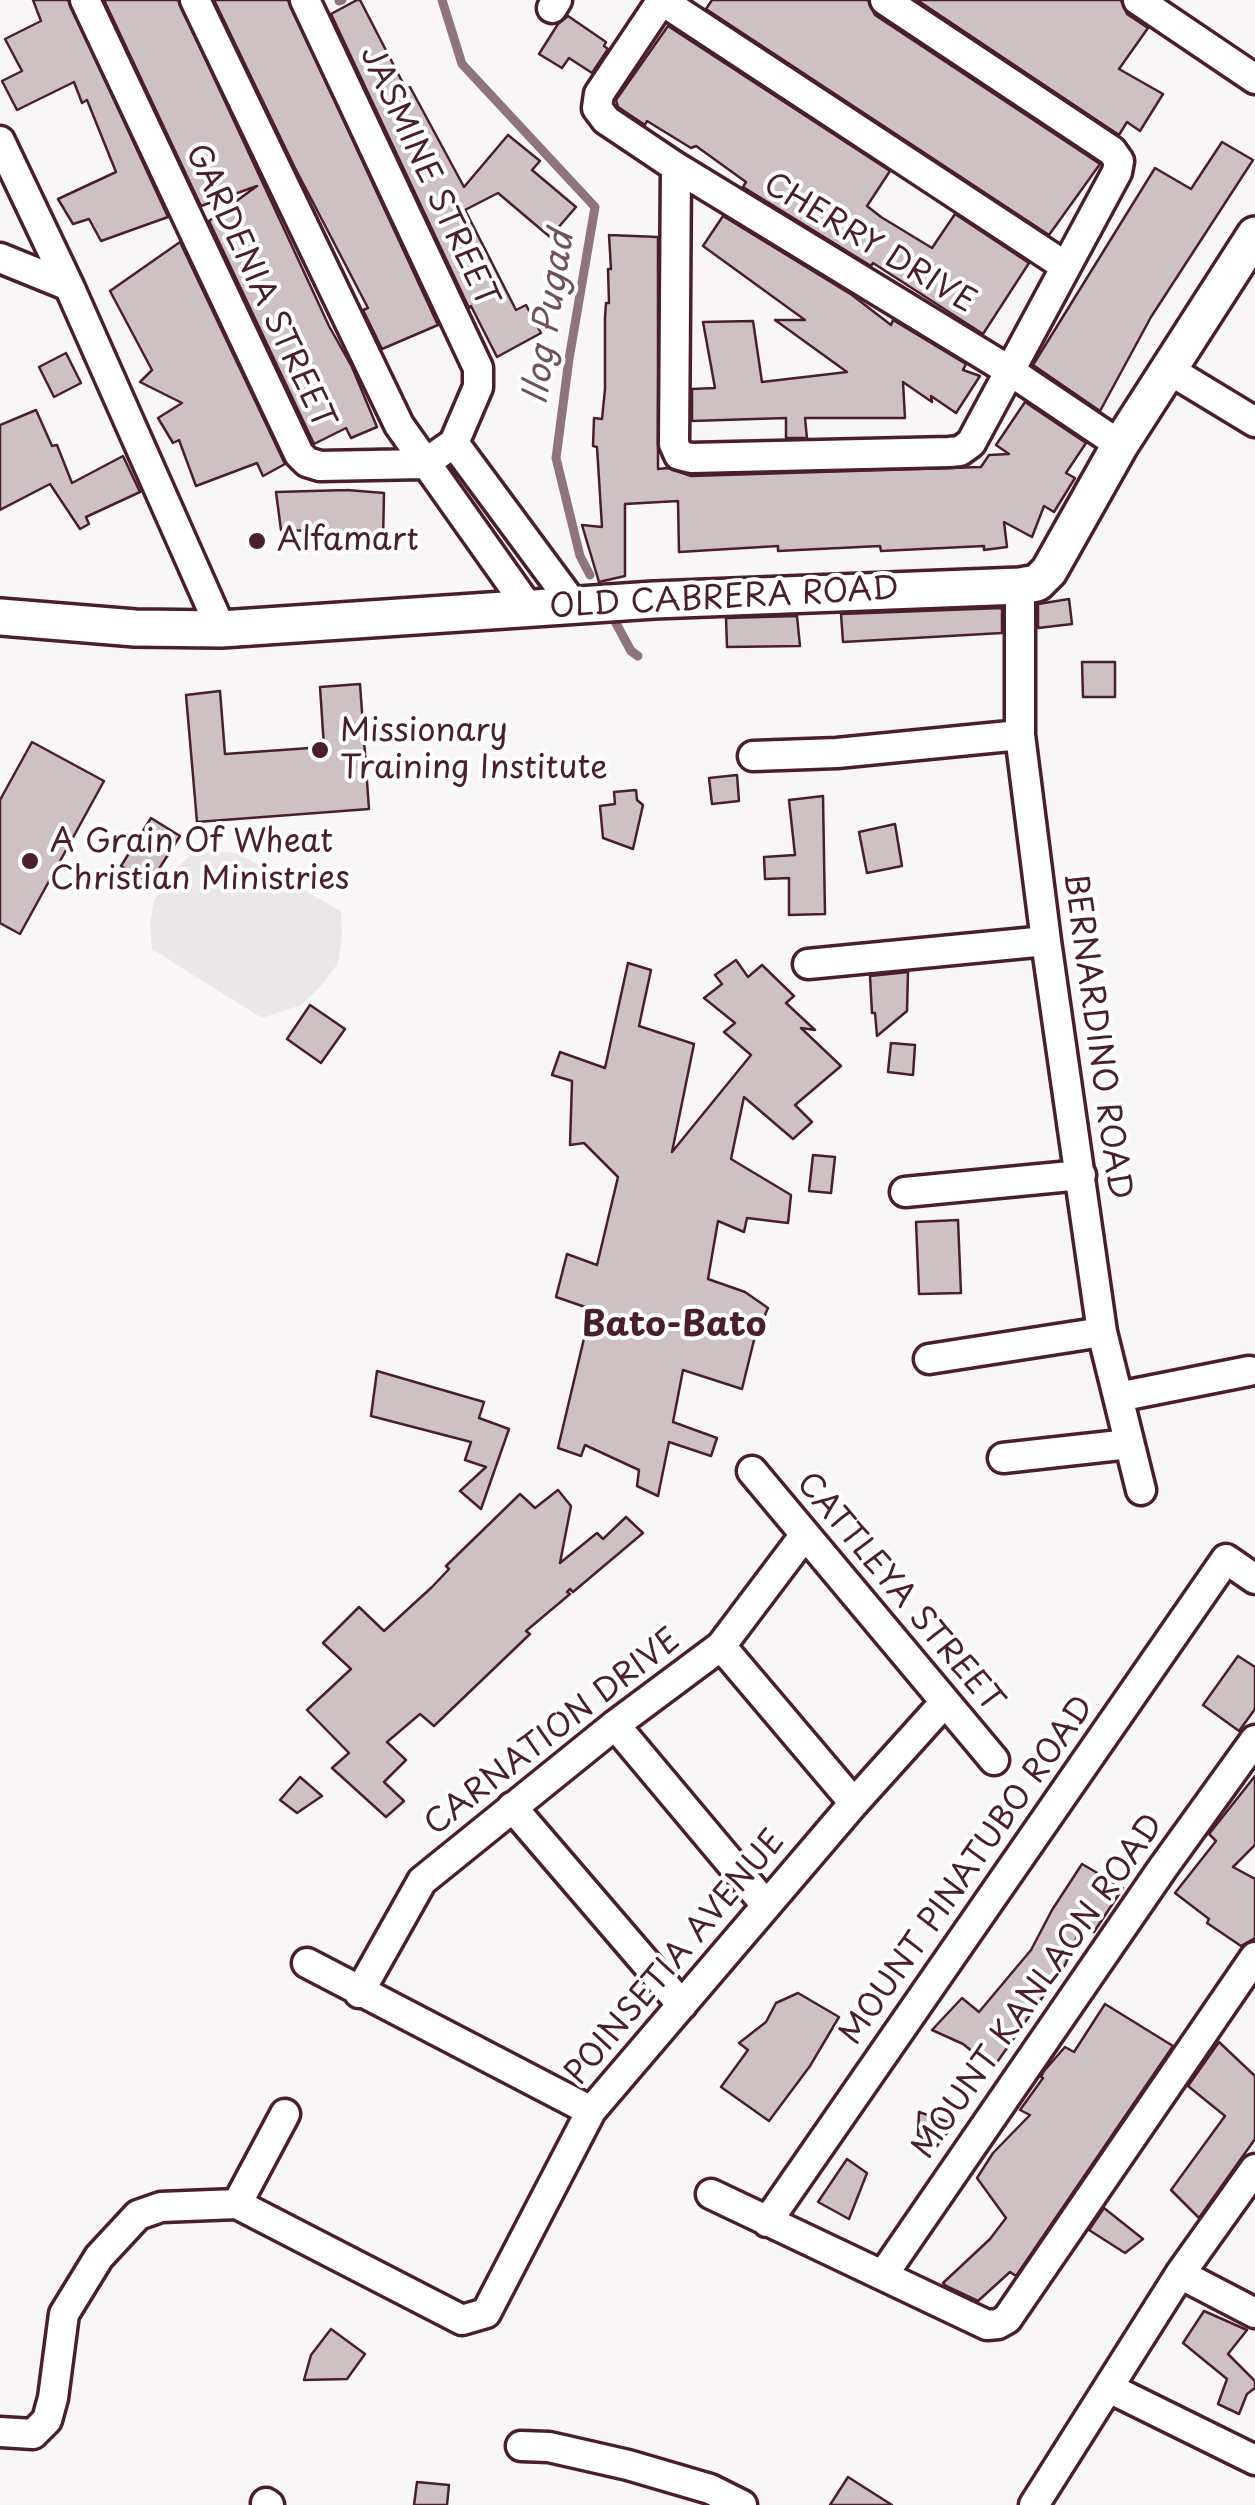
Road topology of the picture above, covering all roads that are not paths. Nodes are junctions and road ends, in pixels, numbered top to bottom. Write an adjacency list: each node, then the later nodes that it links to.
1 (85, 0): 19 (street, GARDENIA STREET)
2 (195, 0): 19 (street)
3 (306, 0): 17 (street, JASMINE STREET)
4 (662, 0): 9 (street, CHERRY DRIVE); 12 (street)
5 (886, 0): 12 (street)
6 (1138, 0): 7 (street)
7 (1255, 79)
8 (0, 142): 13 (street)
9 (676, 167): 14 (street, CHERRY DRIVE); 14 (street)
10 (1255, 236): 15 (street)
11 (0, 258): 13 (street)
12 (1066, 266): 14 (street)
13 (69, 286): 24 (street)
14 (1010, 371): 18 (street, CHERRY DRIVE)
15 (1171, 371): 16 (street); 18 (street)
16 (1255, 422)
17 (454, 442): 19 (street); 21 (street)
18 (1120, 444): 20 (street)
19 (424, 464): 22 (street)
20 (1020, 586): 21 (street, OLD CABRERA ROAD); 25 (street, BERNARDINO ROAD)
21 (573, 604): 22 (street, OLD CABRERA ROAD)
22 (528, 607): 24 (street, OLD CABRERA ROAD)
23 (0, 618): 24 (street, OLD CABRERA ROAD)
24 (221, 629)
25 (1020, 736): 26 (street); 27 (street, BERNARDINO ROAD)
26 (754, 756)
27 (1046, 941): 28 (street); 29 (street, BERNARDINO ROAD)
28 (808, 964)
29 (1080, 1175): 30 (street); 31 (street, BERNARDINO ROAD)
30 (905, 1192)
31 (1102, 1332): 32 (street); 34 (street, BERNARDINO ROAD)
32 (928, 1359)
33 (1249, 1371): 34 (street)
34 (1118, 1397): 35 (street, BERNARDINO ROAD)
35 (1130, 1444): 36 (street); 38 (street, BERNARDINO ROAD)
36 (1003, 1458)
37 (752, 1471): 39 (street, CATTLEYA STREET)
38 (1141, 1490)
39 (804, 1536): 43 (street, CARNATION DRIVE); 44 (street, CATTLEYA STREET)
40 (1255, 1550): 41 (street)
41 (1226, 1560): 42 (street); 60 (street, MOUNT PINATUBO ROAD)
42 (1255, 1579)
43 (721, 1646): 45 (street, CARNATION DRIVE); 48 (street)
44 (946, 1702): 47 (street, CATTLEYA STREET); 48 (street, POINSETIA AVENUE)
45 (615, 1725): 49 (street, CARNATION DRIVE); 50 (street)
46 (1255, 1740): 62 (street, MOUNT KANLAON ROAD)
47 (994, 1760)
48 (854, 1803): 50 (street, POINSETIA AVENUE)
49 (512, 1807): 53 (street, CARNATION DRIVE); 54 (street)
50 (766, 1904): 54 (street, POINSETIA AVENUE)
51 (1255, 1957): 62 (street)
52 (307, 1964): 53 (street)
53 (359, 1993): 55 (street)
54 (682, 2006): 55 (street, POINSETIA AVENUE)
55 (591, 2111): 59 (street, POINSETIA AVENUE)
56 (285, 2114): 59 (street)
57 (1255, 2169): 61 (street)
58 (711, 2194): 60 (street)
59 (237, 2204): 65 (street, POINSETIA AVENUE)
60 (768, 2222): 62 (street)
61 (1180, 2274): 63 (street); 64 (street)
62 (883, 2275)
63 (1255, 2312)
64 (1109, 2388): 67 (street); 69 (street)
65 (0, 2432)
66 (521, 2446): 68 (street)
67 (1255, 2460)
68 (742, 2505)
69 (1034, 2505)

